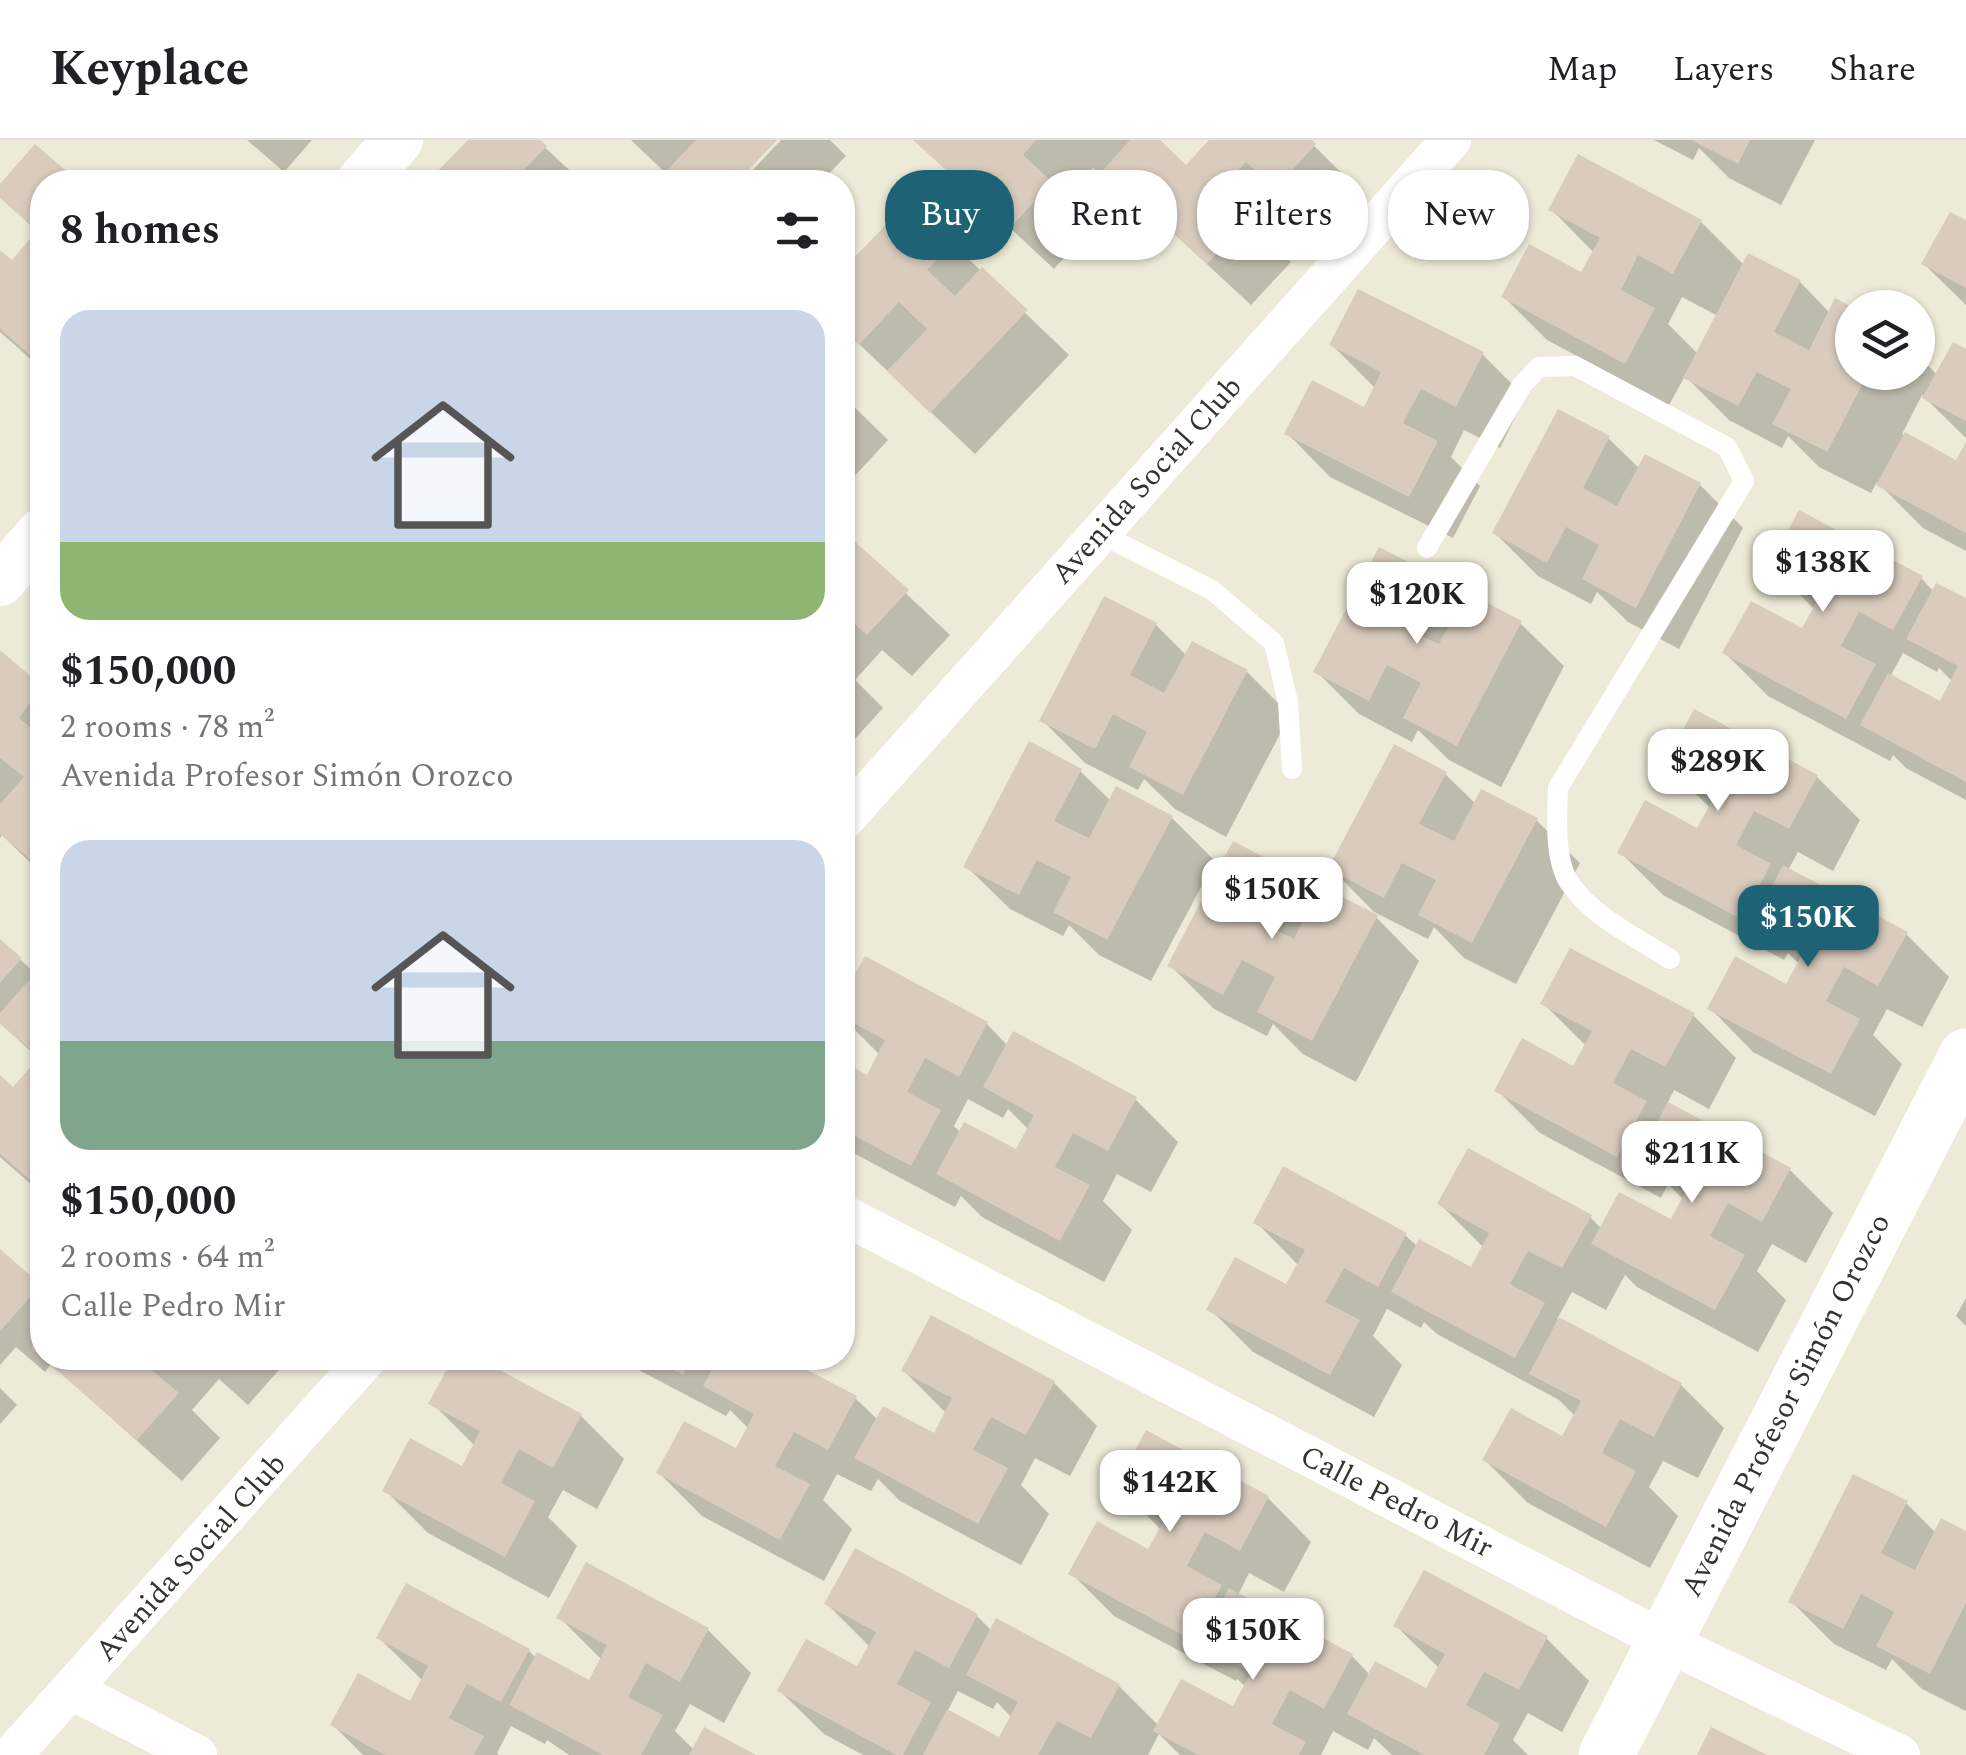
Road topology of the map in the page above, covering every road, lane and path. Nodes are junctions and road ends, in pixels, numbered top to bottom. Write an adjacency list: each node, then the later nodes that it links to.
1 (398, 140): 3 (street)
2 (1451, 140): 4 (street, Avenida Social Club)
3 (371, 170)
4 (1098, 533): 6 (lane); 7 (street, Avenida Social Club)
5 (1426, 548): 8 (lane)
6 (1292, 769)
7 (855, 807)
8 (1670, 958)
9 (1966, 1056): 12 (main road, Avenida Profesor Simón Orozco)
10 (855, 1221): 12 (street, Calle Pedro Mir)
11 (357, 1370): 13 (street, Avenida Social Club)
12 (1663, 1640): 16 (main road, Avenida Profesor Simón Orozco); 17 (street, Calle Pedro Mir)
13 (72, 1690): 14 (street, Avenida Social Club); 15 (street)
14 (12, 1755)
15 (198, 1755)
16 (1606, 1755)
17 (1900, 1755)

